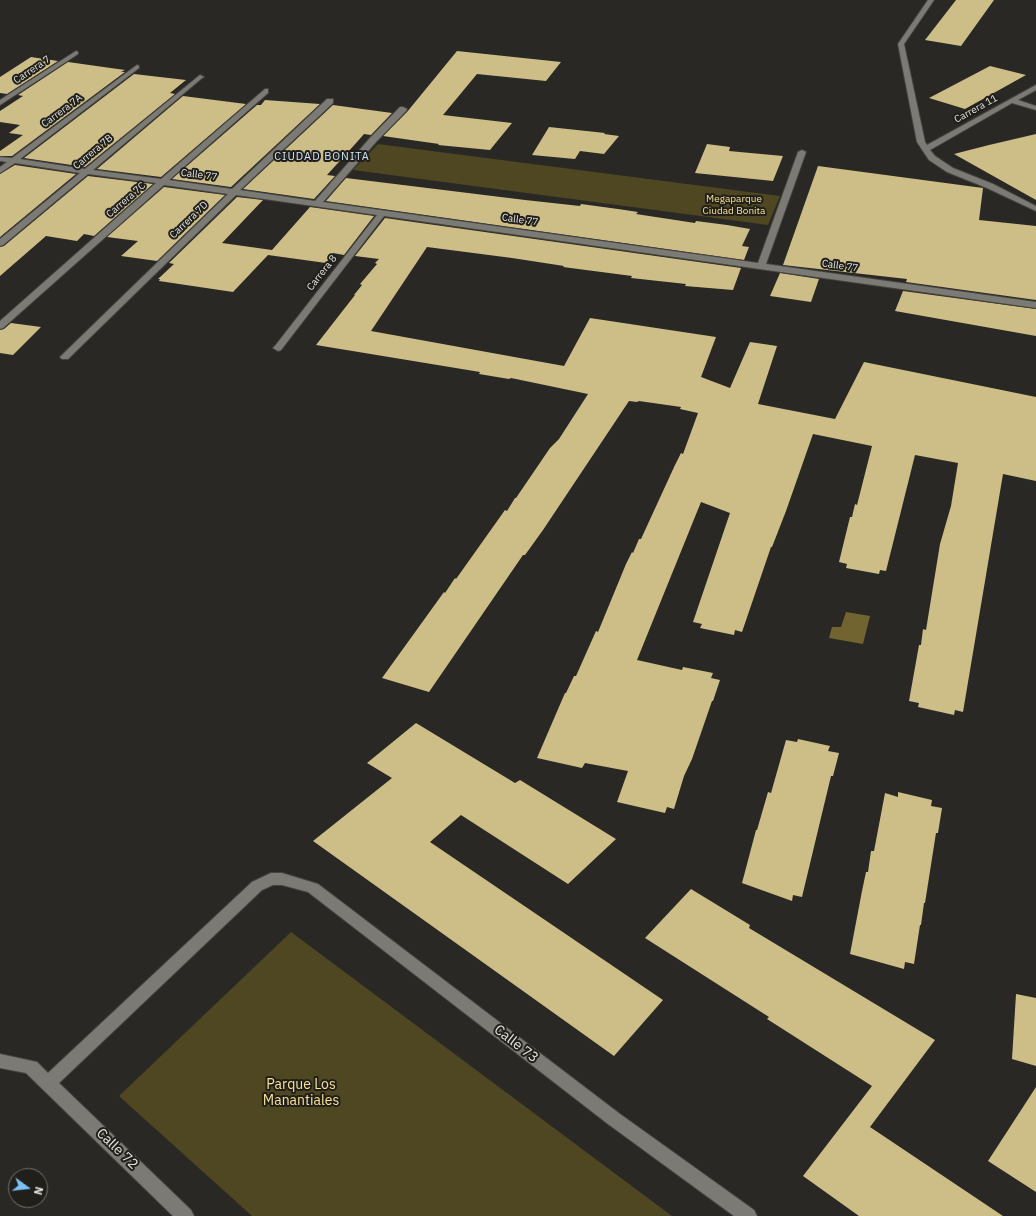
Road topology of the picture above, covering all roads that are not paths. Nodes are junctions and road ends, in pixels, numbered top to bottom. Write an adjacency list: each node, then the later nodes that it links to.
1 (931, 0): 12 (street)
2 (76, 53): 9 (street, Carrera 7)
3 (137, 67): 15 (street, Carrera 7A)
4 (200, 77): 17 (street, Carrera 7B)
5 (1036, 87): 8 (street, Carrera 11)
6 (265, 91): 18 (street, Carrera 7C)
7 (330, 101): 19 (street, Carrera 7D)
8 (1012, 101): 10 (street); 12 (street, Carrera 11)
9 (0, 103)
10 (1036, 108)
11 (403, 109): 20 (street)
12 (926, 149): 21 (street)
13 (802, 152): 24 (street)
14 (0, 159): 15 (street, Calle 77)
15 (13, 161): 16 (street, Carrera 7A); 17 (street, Calle 77)
16 (0, 171)
17 (87, 171): 18 (street, Calle 77); 23 (street, Carrera 7B)
18 (164, 182): 19 (street, Calle 77); 26 (street, Carrera 7C)
19 (235, 191): 20 (street, Calle 77); 28 (street, Carrera 7D)
20 (318, 203): 22 (street, Calle 77)
21 (1036, 209)
22 (383, 212): 24 (street, Calle 77); 27 (street, Carrera 8)
23 (0, 243)
24 (761, 266): 25 (street, Calle 77)
25 (1036, 305)
26 (0, 326)
27 (278, 348)
28 (65, 357)
29 (0, 1061): 30 (street, Calle 72)
30 (48, 1083): 31 (street, Calle 72); 32 (street, Calle 73)
31 (185, 1216)
32 (748, 1216)

